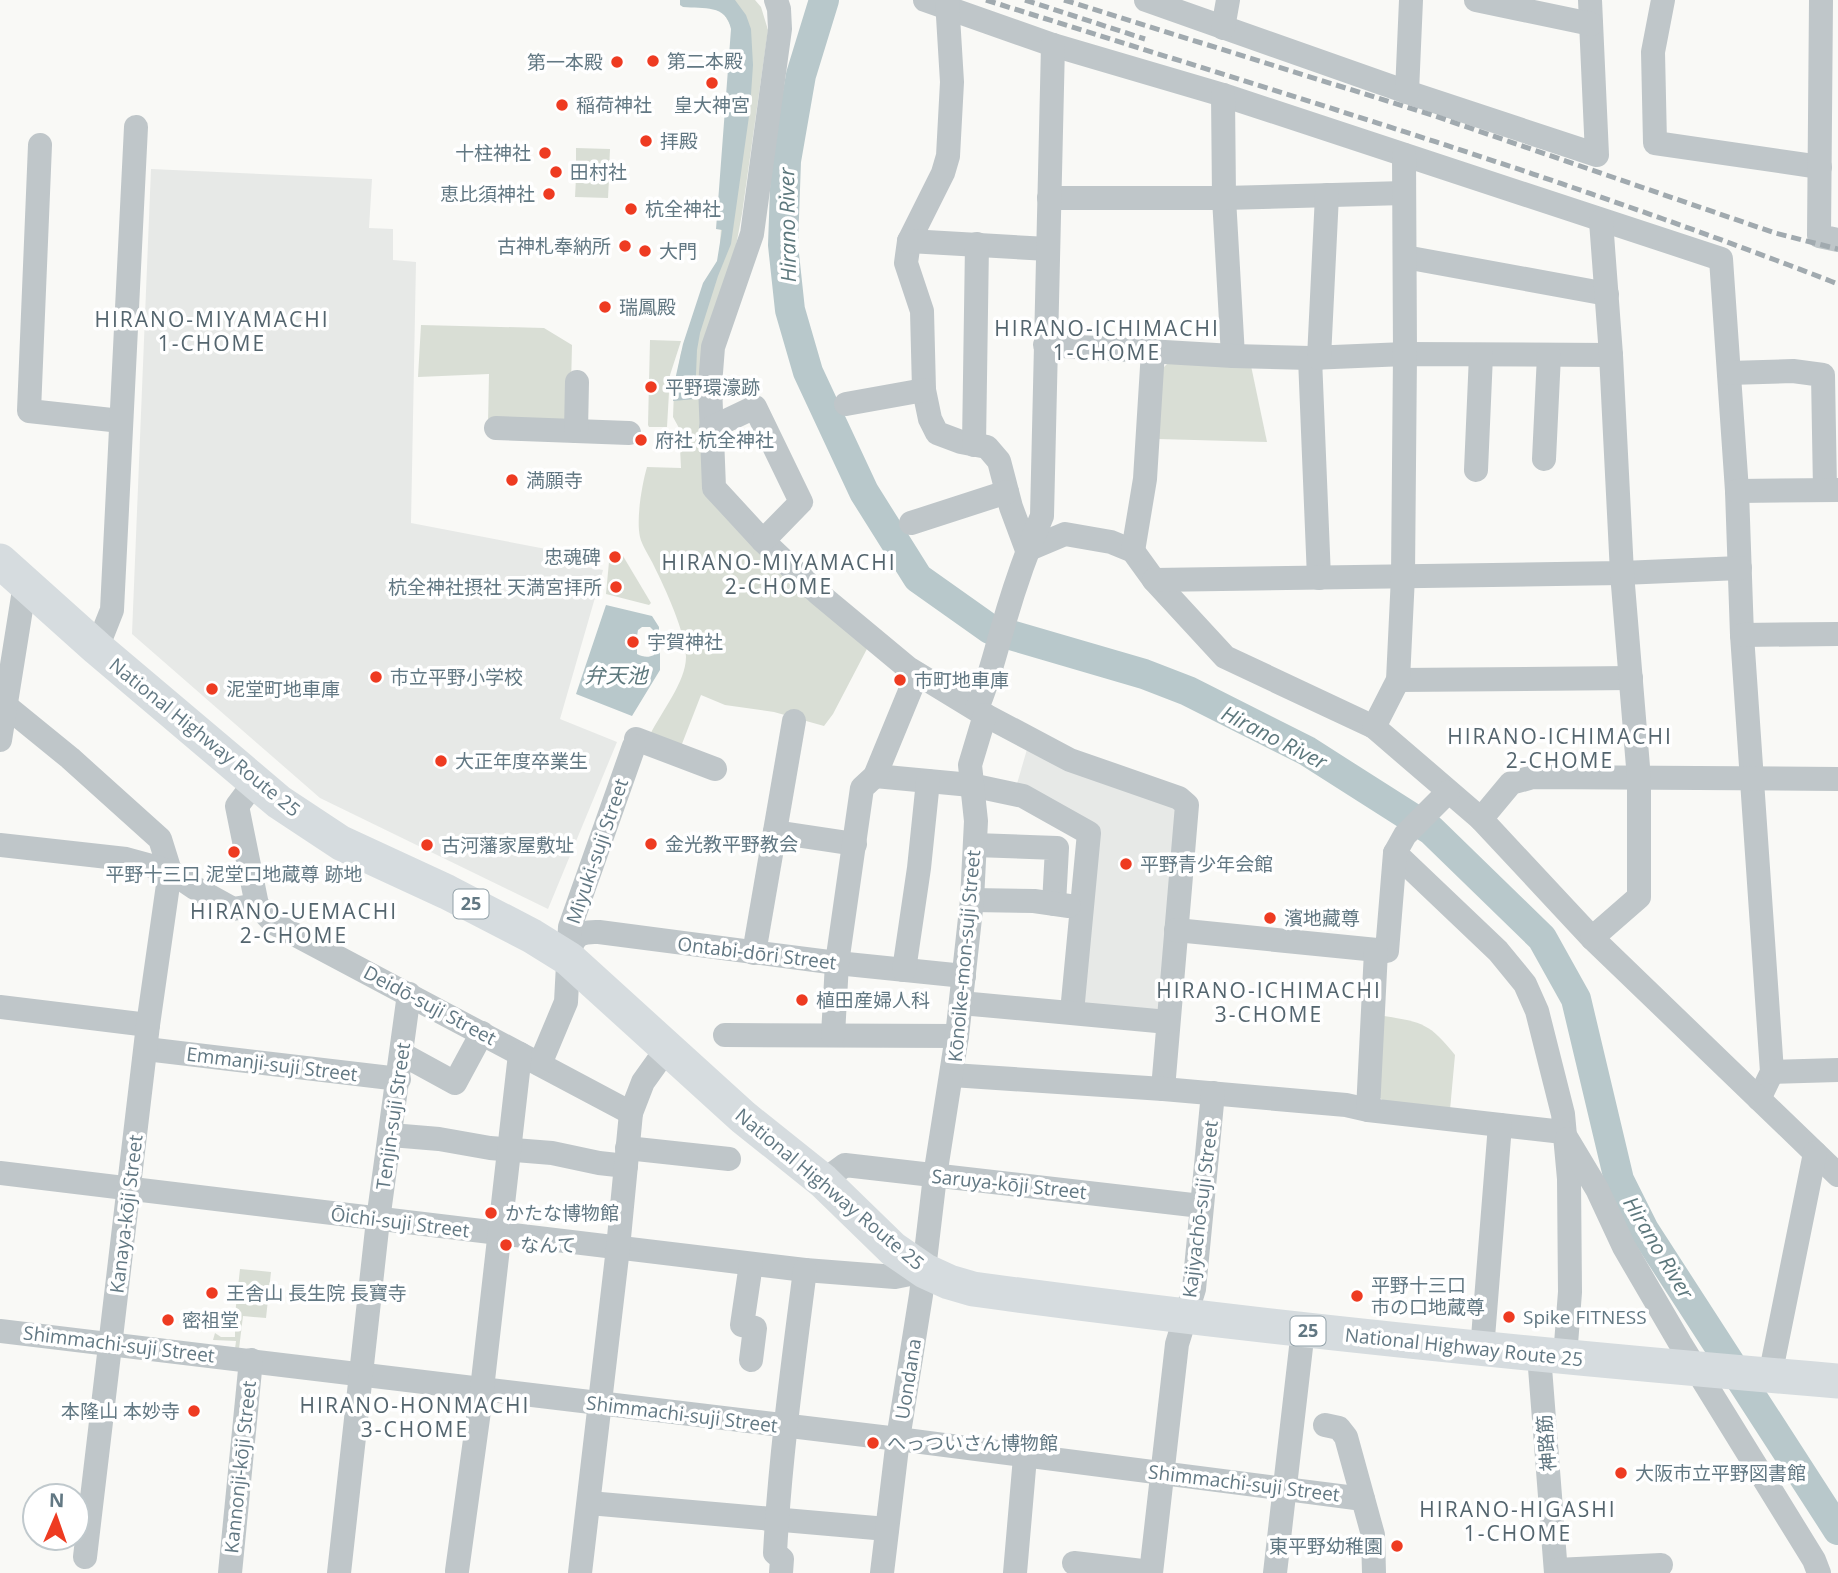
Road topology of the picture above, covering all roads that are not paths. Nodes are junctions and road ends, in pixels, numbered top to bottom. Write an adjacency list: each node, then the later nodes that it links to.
1 (1146, 0): 10 (street)
2 (1228, 0): 10 (street)
3 (1411, 0): 12 (street)
4 (1476, 0): 9 (street)
5 (1663, 0): 17 (street)
6 (1821, 0): 17 (street)
7 (781, 3): 43 (street)
8 (939, 3): 11 (street); 24 (street)
9 (1590, 12): 12 (street)
10 (1223, 28): 12 (street)
11 (1054, 45): 13 (street); 20 (street, Kōnoike-mon-suji Street)
12 (1407, 92)
13 (1223, 95): 16 (street); 21 (street)
14 (136, 127): 41 (street)
15 (40, 145): 41 (street)
16 (1404, 155): 18 (street); 22 (street)
17 (1820, 167): 23 (street)
18 (1404, 193): 19 (street); 27 (street)
19 (1326, 195): 21 (street); 36 (street)
20 (1049, 198): 21 (street); 26 (street, Kōnoike-mon-suji Street)
21 (1224, 198): 35 (street)
22 (1601, 221): 28 (street); 37 (street)
23 (1838, 240)
24 (909, 241): 25 (street); 39 (street)
25 (977, 244): 26 (street); 46 (street)
26 (1048, 248): 29 (street, Kōnoike-mon-suji Street)
27 (1405, 257): 28 (street); 31 (street)
28 (1607, 294): 34 (street)
29 (1045, 345): 30 (street); 54 (street, Kōnoike-mon-suji Street)
30 (1153, 351): 35 (street); 55 (street)
31 (1405, 354): 32 (street); 36 (street); 59 (street)
32 (1481, 355): 33 (street); 48 (street)
33 (1549, 355): 34 (street); 47 (street)
34 (1611, 355): 58 (street)
35 (1233, 356): 36 (street)
36 (1315, 358): 60 (street)
37 (1729, 373): 49 (street); 50 (street)
38 (577, 382): 44 (street)
39 (924, 390): 40 (street); 46 (street)
40 (846, 404)
41 (121, 421): 64 (street)
42 (496, 428): 44 (street)
43 (711, 428): 53 (street); 53 (street)
44 (576, 431): 45 (street)
45 (629, 433)
46 (974, 445): 51 (street)
47 (1544, 458)
48 (1476, 470)
49 (1832, 490): 50 (street)
50 (1737, 491): 56 (street)
51 (1007, 492): 52 (street); 54 (street)
52 (911, 523)
53 (763, 541): 65 (street)
54 (1027, 550): 55 (street); 69 (street, Kōnoike-mon-suji Street)
55 (1133, 551): 61 (street)
56 (1740, 568): 58 (street); 63 (street)
57 (12, 573): 64 (highway, National Highway Route 25 / 25); 68 (street)
58 (1622, 573): 59 (street); 66 (street)
59 (1403, 576): 60 (street); 67 (street)
60 (1320, 578): 61 (street)
61 (1154, 580): 71 (street)
62 (1838, 634): 63 (street)
63 (1742, 635): 76 (street)
64 (97, 648): 79 (highway, National Highway Route 25 / 25)
65 (917, 674): 69 (street); 74 (street)
66 (1631, 678): 67 (street); 75 (street)
67 (1398, 680): 71 (street)
68 (3, 703): 72 (street); 88 (street)
69 (981, 712): 80 (street, Kōnoike-mon-suji Street); 93 (street)
70 (794, 721): 83 (street)
71 (1374, 727): 81 (street)
72 (0, 740)
73 (715, 769): 97 (street, Miyuki-suji Street)
74 (875, 776): 78 (street); 84 (street)
75 (1639, 779): 76 (street); 82 (street); 94 (street)
76 (1754, 779): 77 (street); 115 (street)
77 (1838, 779)
78 (928, 781): 80 (street); 99 (street)
79 (255, 782): 91 (street); 97 (highway, National Highway Route 25 / 25)
80 (971, 785): 87 (street, Kōnoike-mon-suji Street); 92 (street)
81 (1444, 795): 82 (street); 85 (street)
82 (1481, 819): 94 (street)
83 (775, 832): 84 (street); 96 (street)
84 (855, 844): 98 (street)
85 (1400, 844): 95 (street); 124 (street, 神路筋)
86 (0, 845): 88 (street)
87 (975, 845): 89 (street, Kōnoike-mon-suji Street); 90 (street)
88 (170, 871): 91 (street); 110 (street, Kanaya-kōji Street)
89 (972, 900): 90 (street); 100 (street, Kōnoike-mon-suji Street)
90 (1054, 904): 92 (street)
91 (257, 905): 101 (street, Deidō-suji Street)
92 (1082, 908): 104 (street)
93 (1175, 930): 95 (street); 105 (street)
94 (1592, 938): 120 (street)
95 (1376, 951): 121 (street)
96 (754, 953): 97 (street, Ontabi-dōri Street); 98 (street, Ontabi-dōri Street)
97 (569, 959): 111 (highway, National Highway Route 25 / 25); 113 (street, Miyuki-suji Street)
98 (837, 963): 99 (street, Ontabi-dōri Street); 108 (street)
99 (904, 970): 100 (street, Ontabi-dōri Street)
100 (964, 976): 102 (street, Kōnoike-mon-suji Street)
101 (409, 994): 106 (street, Deidō-suji Street); 112 (street, Tenjin-suji Street)
102 (961, 1003): 104 (street); 109 (street, Kōnoike-mon-suji Street)
103 (0, 1007): 110 (street, Emmanji-suji Street)
104 (1072, 1012): 105 (street)
105 (1168, 1022): 118 (street)
106 (482, 1033): 112 (street); 113 (street, Deidō-suji Street)
107 (725, 1035): 108 (street)
108 (833, 1035): 109 (street)
109 (957, 1036): 116 (street, Kōnoike-mon-suji Street)
110 (147, 1037): 117 (street, Emmanji-suji Street); 134 (street, Kanaya-kōji Street)
111 (668, 1047): 122 (street); 133 (highway, National Highway Route 25 / 25)
112 (402, 1054): 117 (street, Tenjin-suji Street)
113 (530, 1059): 122 (street, Deidō-suji Street); 126 (street, Miyuki-suji Street)
114 (1838, 1070): 115 (street)
115 (1772, 1072): 120 (street)
116 (952, 1075): 118 (street); 132 (street, Kōnoike-mon-suji Street)
117 (399, 1079): 125 (street, Tenjin-suji Street)
118 (1163, 1089): 119 (street)
119 (1213, 1093): 121 (street); 135 (street, Kajiyachō-suji Street)
120 (1759, 1099): 127 (street)
121 (1368, 1110): 123 (street)
122 (631, 1113): 128 (street)
123 (1500, 1125): 124 (street); 146 (street)
124 (1563, 1132): 147 (street, 神路筋); 150 (street)
125 (391, 1135): 126 (street); 136 (street, Tenjin-suji Street)
126 (510, 1150): 128 (street); 137 (street, Miyuki-suji Street)
127 (1815, 1153): 131 (street); 152 (street)
128 (627, 1157): 129 (street); 138 (street)
129 (729, 1159)
130 (0, 1173): 134 (street, Ōichi-suji Street)
131 (1838, 1175)
132 (935, 1176): 133 (street, Saruya-kōji Street); 135 (street, Saruya-kōji Street); 141 (street, Kōnoike-mon-suji Street)
133 (823, 1181): 141 (highway, National Highway Route 25 / 25)
134 (129, 1188): 136 (street, Ōichi-suji Street); 145 (street, Kanaya-kōji Street)
135 (1201, 1206): 142 (street, Kajiyachō-suji Street)
136 (378, 1220): 137 (street, Ōichi-suji Street); 151 (street, Tenjin-suji Street)
137 (498, 1234): 138 (street, Ōichi-suji Street); 154 (street, Miyuki-suji Street)
138 (618, 1248): 139 (street, Ōichi-suji Street); 155 (street)
139 (751, 1264): 140 (street, Ōichi-suji Street); 149 (street)
140 (805, 1270): 141 (street, Ōichi-suji Street); 156 (street)
141 (925, 1271): 142 (highway, National Highway Route 25 / 25); 158 (street, Uondana)
142 (1185, 1318): 143 (highway, National Highway Route 25 / 25); 160 (street, Kajiyachō-suji Street)
143 (1303, 1330): 146 (highway, National Highway Route 25 / 25); 161 (street)
144 (0, 1331): 145 (street, Shimmachi-suji Street)
145 (112, 1343): 148 (street, Shimmachi-suji Street); 166 (street, Kanaya-kōji Street)
146 (1482, 1350): 147 (highway, National Highway Route 25 / 25)
147 (1552, 1356): 150 (highway, National Highway Route 25 / 25); 170 (street, 神路筋)
148 (251, 1360): 151 (street, Shimmachi-suji Street); 171 (street, Kannonji-kōji Street)
149 (751, 1360)
150 (1696, 1370): 152 (highway, National Highway Route 25 / 25); 180 (street)
151 (362, 1374): 154 (street, Shimmachi-suji Street); 172 (street, Tenjin-suji Street)
152 (1770, 1376): 153 (highway, National Highway Route 25 / 25)
153 (1838, 1381)
154 (482, 1389): 155 (street, Shimmachi-suji Street); 169 (street, Miyuki-suji Street)
155 (600, 1404): 156 (street, Shimmachi-suji Street); 163 (street)
156 (785, 1426): 158 (street, Shimmachi-suji Street); 164 (street)
157 (1325, 1426): 162 (street)
158 (898, 1439): 159 (street, Shimmachi-suji Street); 165 (street, Uondana)
159 (1025, 1457): 160 (street, Shimmachi-suji Street); 176 (street)
160 (1162, 1472): 161 (street, Shimmachi-suji Street); 177 (street, Kajiyachō-suji Street)
161 (1285, 1488): 162 (street, Shimmachi-suji Street); 178 (street)
162 (1363, 1499): 179 (street)
163 (589, 1503): 164 (street); 173 (street)
164 (777, 1519): 165 (street); 174 (street)
165 (887, 1529): 175 (street, Uondana)
166 (85, 1558)
167 (1074, 1563): 177 (street)
168 (1661, 1565): 170 (street)
169 (457, 1571)
170 (1556, 1571)
171 (230, 1573)
172 (339, 1573)
173 (580, 1573)
174 (781, 1573)
175 (882, 1573)
176 (1015, 1573)
177 (1151, 1573)
178 (1275, 1573)
179 (1374, 1573)
180 (1819, 1573)

